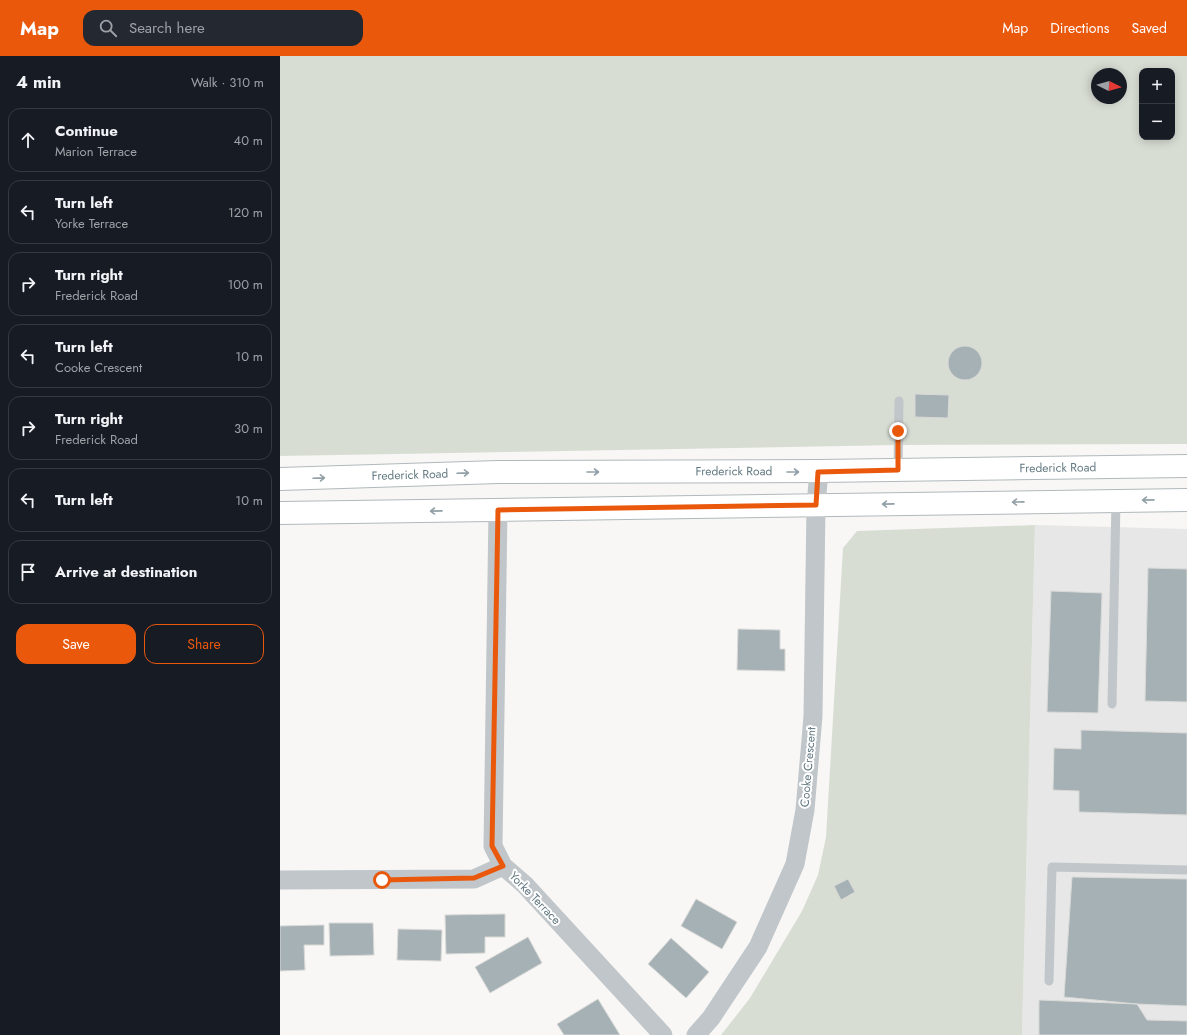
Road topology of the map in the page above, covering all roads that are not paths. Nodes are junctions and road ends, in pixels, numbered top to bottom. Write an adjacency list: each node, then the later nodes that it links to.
1 (899, 401): 3 (lane)
2 (1187, 466): 3 (main road, Frederick Road)
3 (898, 470): 4 (main road, Frederick Road)
4 (818, 472): 5 (main road, Frederick Road, one-way to 4); 8 (street, Cooke Crescent)
5 (280, 480)
6 (1187, 500): 7 (main road, one-way to 7)
7 (1116, 501): 8 (main road, one-way to 8); 11 (lane)
8 (816, 505): 9 (main road); 17 (street, Cooke Crescent)
9 (498, 510): 10 (main road, one-way to 10); 12 (street, Yorke Terrace)
10 (280, 513)
11 (1112, 704)
12 (503, 866): 14 (street); 16 (street, Yorke Terrace)
13 (1187, 870): 15 (lane)
14 (280, 880)
15 (1049, 981)
16 (663, 1035)
17 (696, 1035)

